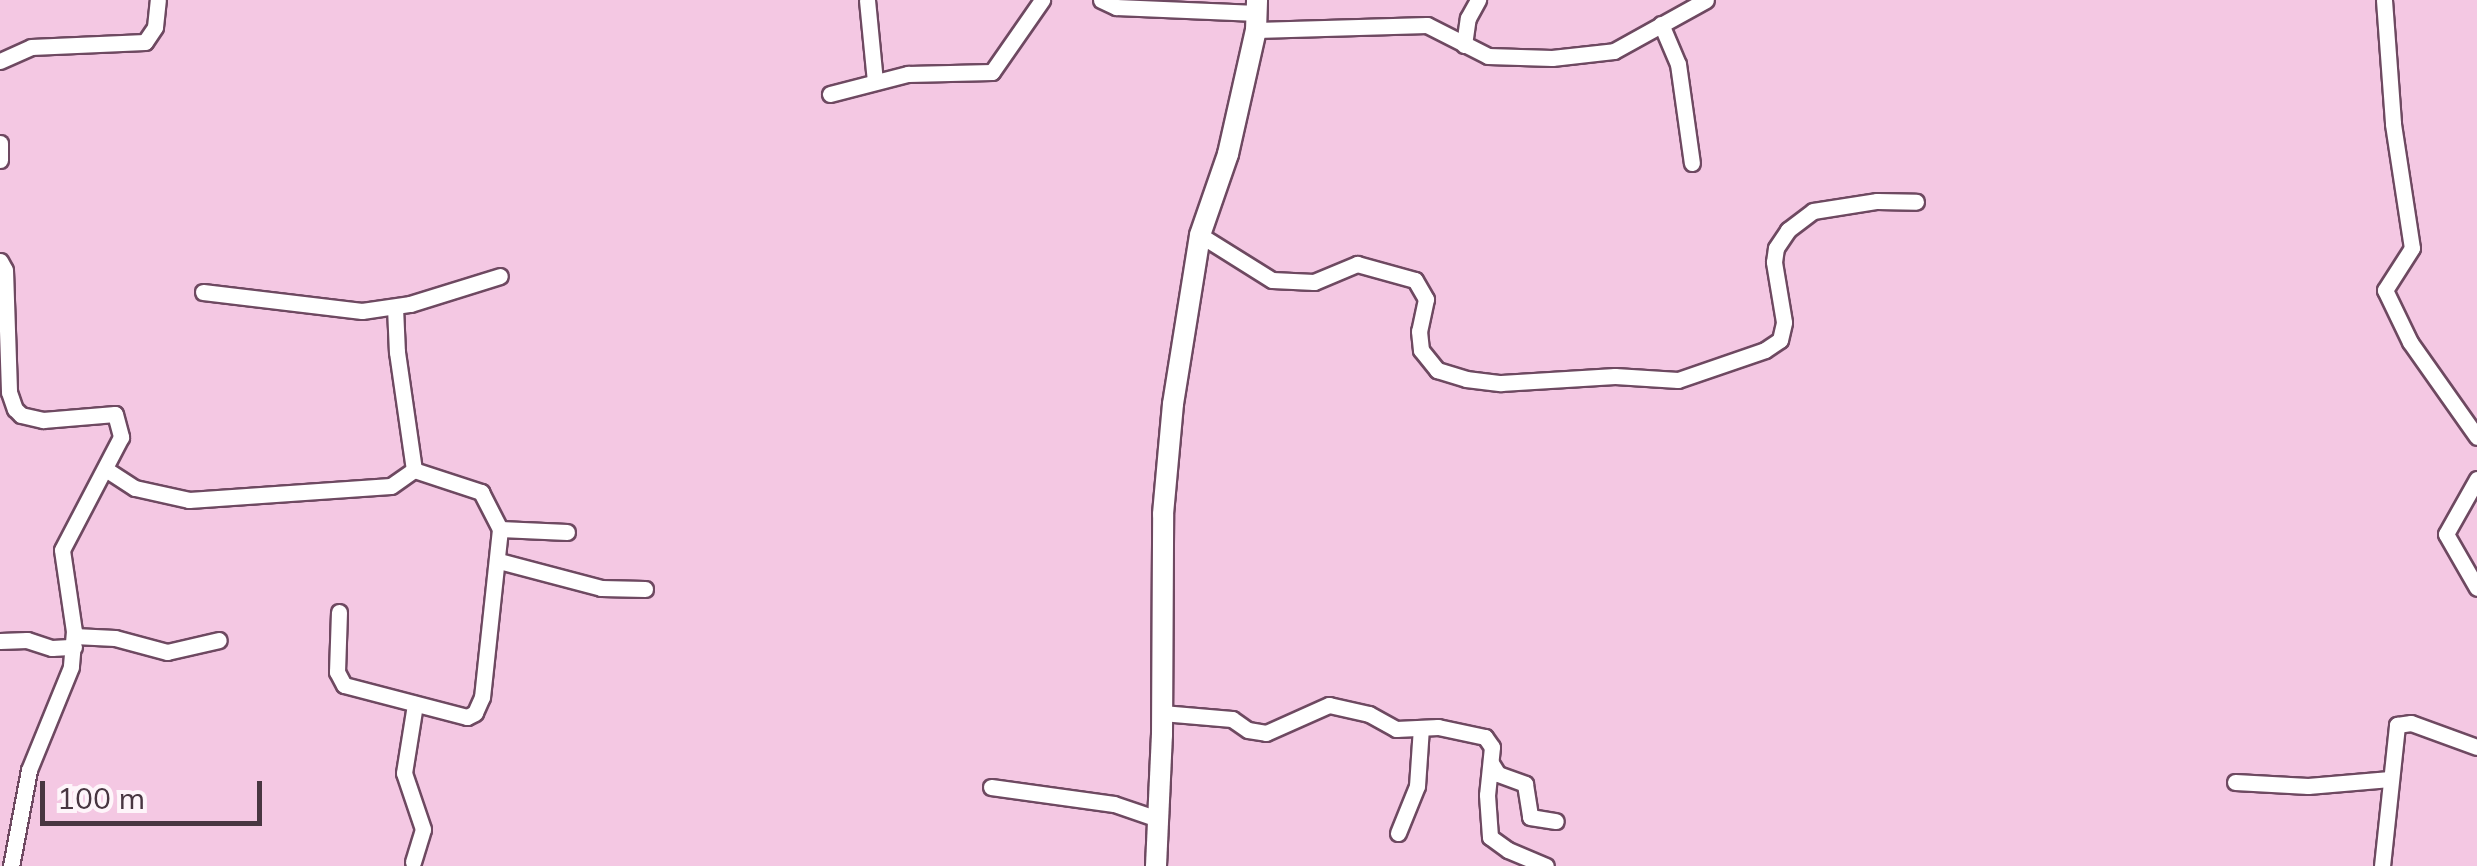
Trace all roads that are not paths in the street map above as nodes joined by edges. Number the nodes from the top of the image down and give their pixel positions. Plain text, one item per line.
1 (158, 0) edge
2 (867, 0) edge
3 (1042, 0) edge
4 (1101, 0) edge
5 (1478, 0) edge
6 (1706, 0) edge
7 (2384, 0) edge
8 (1256, 14) edge
9 (1662, 24) junction
10 (1464, 45) junction
11 (0, 60) edge
12 (874, 81) junction
13 (830, 94) dead end
14 (0, 143) edge
15 (0, 160) edge
16 (1692, 162) dead end
17 (1916, 202) dead end
18 (1200, 234) junction
19 (0, 260) edge
20 (500, 276) dead end
21 (203, 292) dead end
22 (396, 306) junction
23 (2477, 437) edge
24 (107, 470) junction
25 (414, 470) junction
26 (2477, 479) edge
27 (500, 529) junction
28 (567, 532) dead end
29 (499, 561) junction
30 (2477, 588) edge
31 (645, 589) dead end
32 (340, 612) dead end
33 (220, 640) dead end
34 (0, 641) edge
35 (74, 642) junction
36 (415, 704) junction
37 (1162, 713) junction
38 (1421, 728) junction
39 (2477, 747) edge
40 (1491, 762) junction
41 (2390, 779) junction
42 (2235, 782) dead end
43 (991, 787) dead end
44 (1158, 818) junction
45 (1556, 821) dead end
46 (1398, 833) dead end
47 (1507, 858) edge
48 (413, 862) dead end
49 (11, 866) edge
50 (1156, 866) edge
51 (1546, 866) edge
52 (2382, 866) edge

1 - 11 street
2 - 12 street
3 - 12 street
4 - 8 street
5 - 10 street
6 - 9 street
7 - 23 street
8 - 10 street
8 - 18 street
9 - 10 street
9 - 16 street
12 - 13 street
14 - 15 street
17 - 18 street
18 - 37 street
19 - 24 street
20 - 22 street
21 - 22 street
22 - 25 street
24 - 25 street
24 - 35 street
25 - 27 street
26 - 30 street
27 - 28 street
27 - 29 street
29 - 31 street
29 - 36 street
32 - 36 street
33 - 35 street
34 - 35 street
35 - 49 street
36 - 48 street
37 - 38 street
37 - 44 street
38 - 40 street
38 - 46 street
39 - 41 street
40 - 45 street
40 - 47 street
41 - 42 street
41 - 52 street
43 - 44 street
44 - 50 street
47 - 51 street

